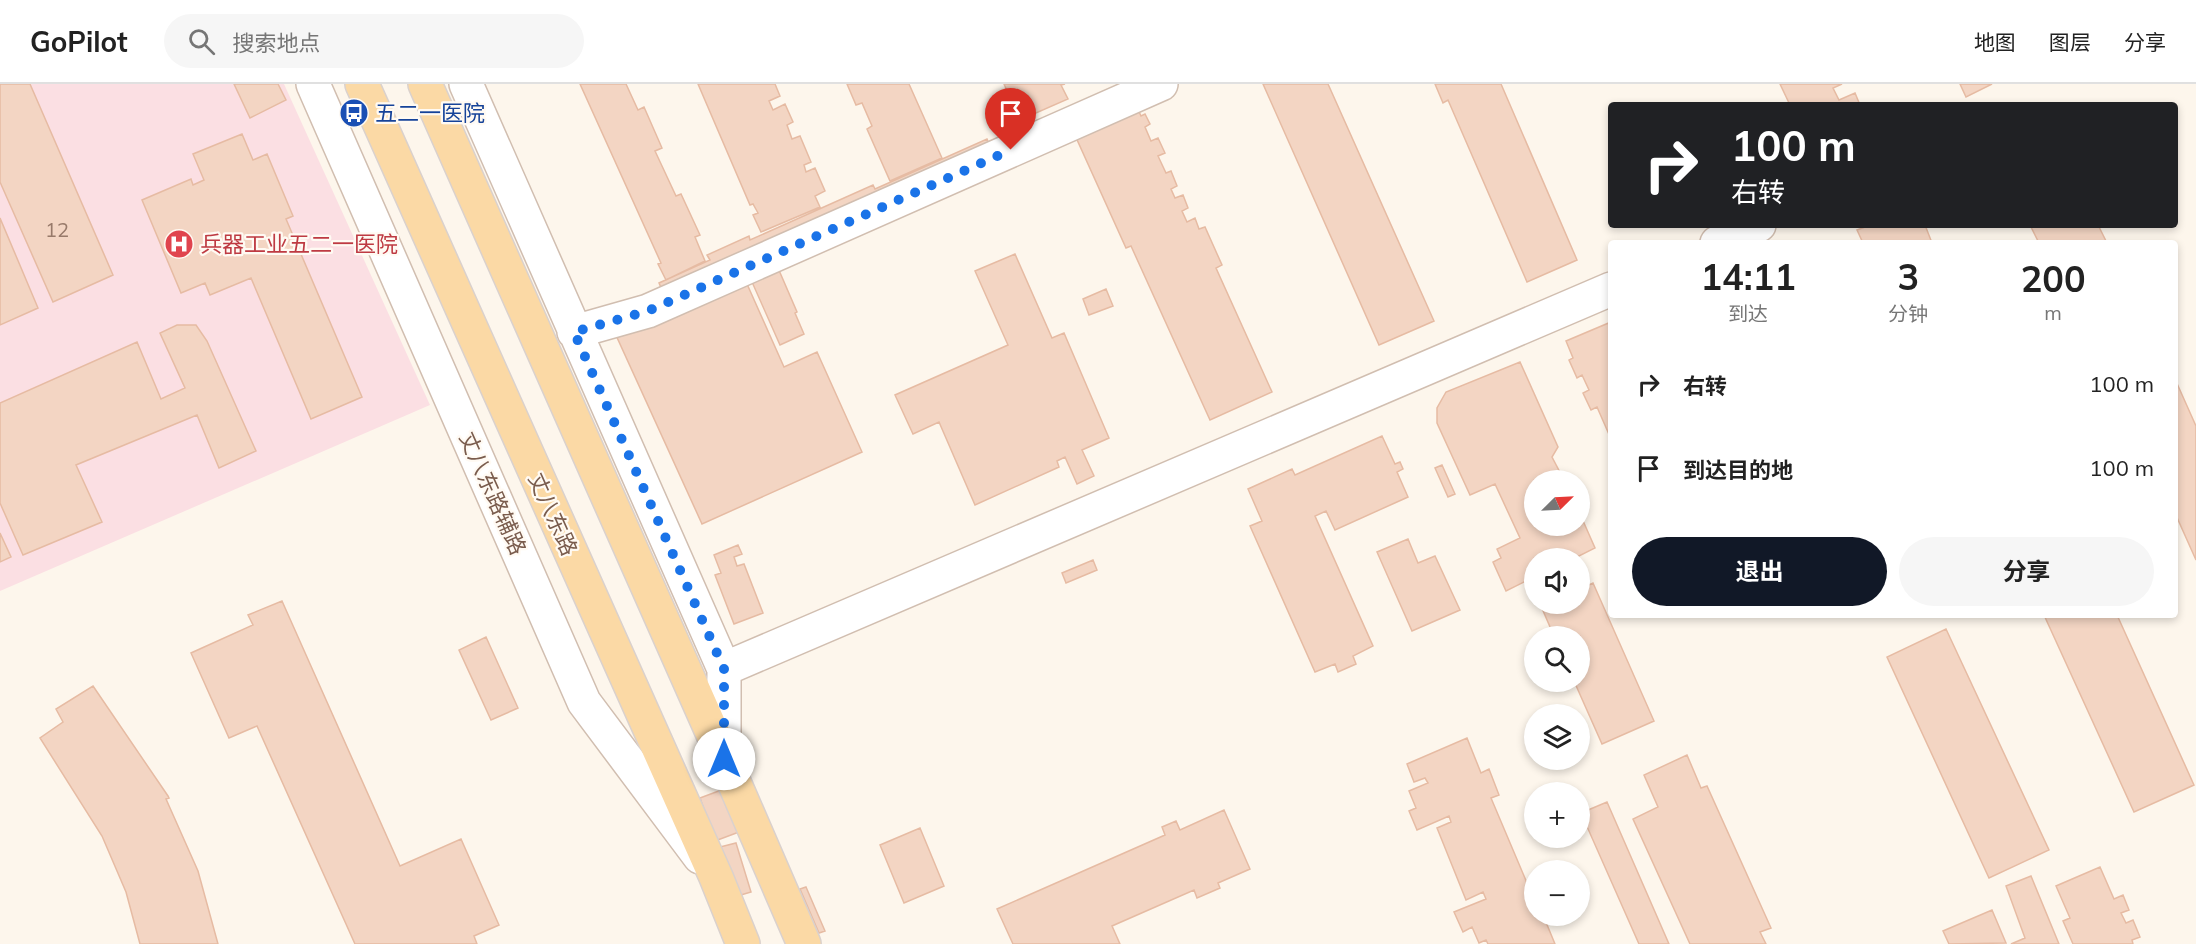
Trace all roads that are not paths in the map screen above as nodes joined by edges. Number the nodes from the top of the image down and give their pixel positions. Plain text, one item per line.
1 (313, 84) edge
2 (362, 84) edge
3 (424, 84) edge
4 (466, 84) edge
5 (1161, 84) edge
6 (1753, 228) edge
7 (1725, 240) edge
8 (1608, 290) edge
9 (574, 332) junction
10 (724, 669) junction
11 (724, 759) junction
12 (716, 878) junction
13 (743, 944) edge
14 (804, 944) edge

1 - 12 street, 丈八东路辅路
2 - 12 main road, 丈八东路
3 - 11 main road
4 - 9 street
5 - 9 street
6 - 7 street
8 - 10 street
9 - 10 street
10 - 11 street
11 - 14 main road
12 - 13 main road, 丈八东路

